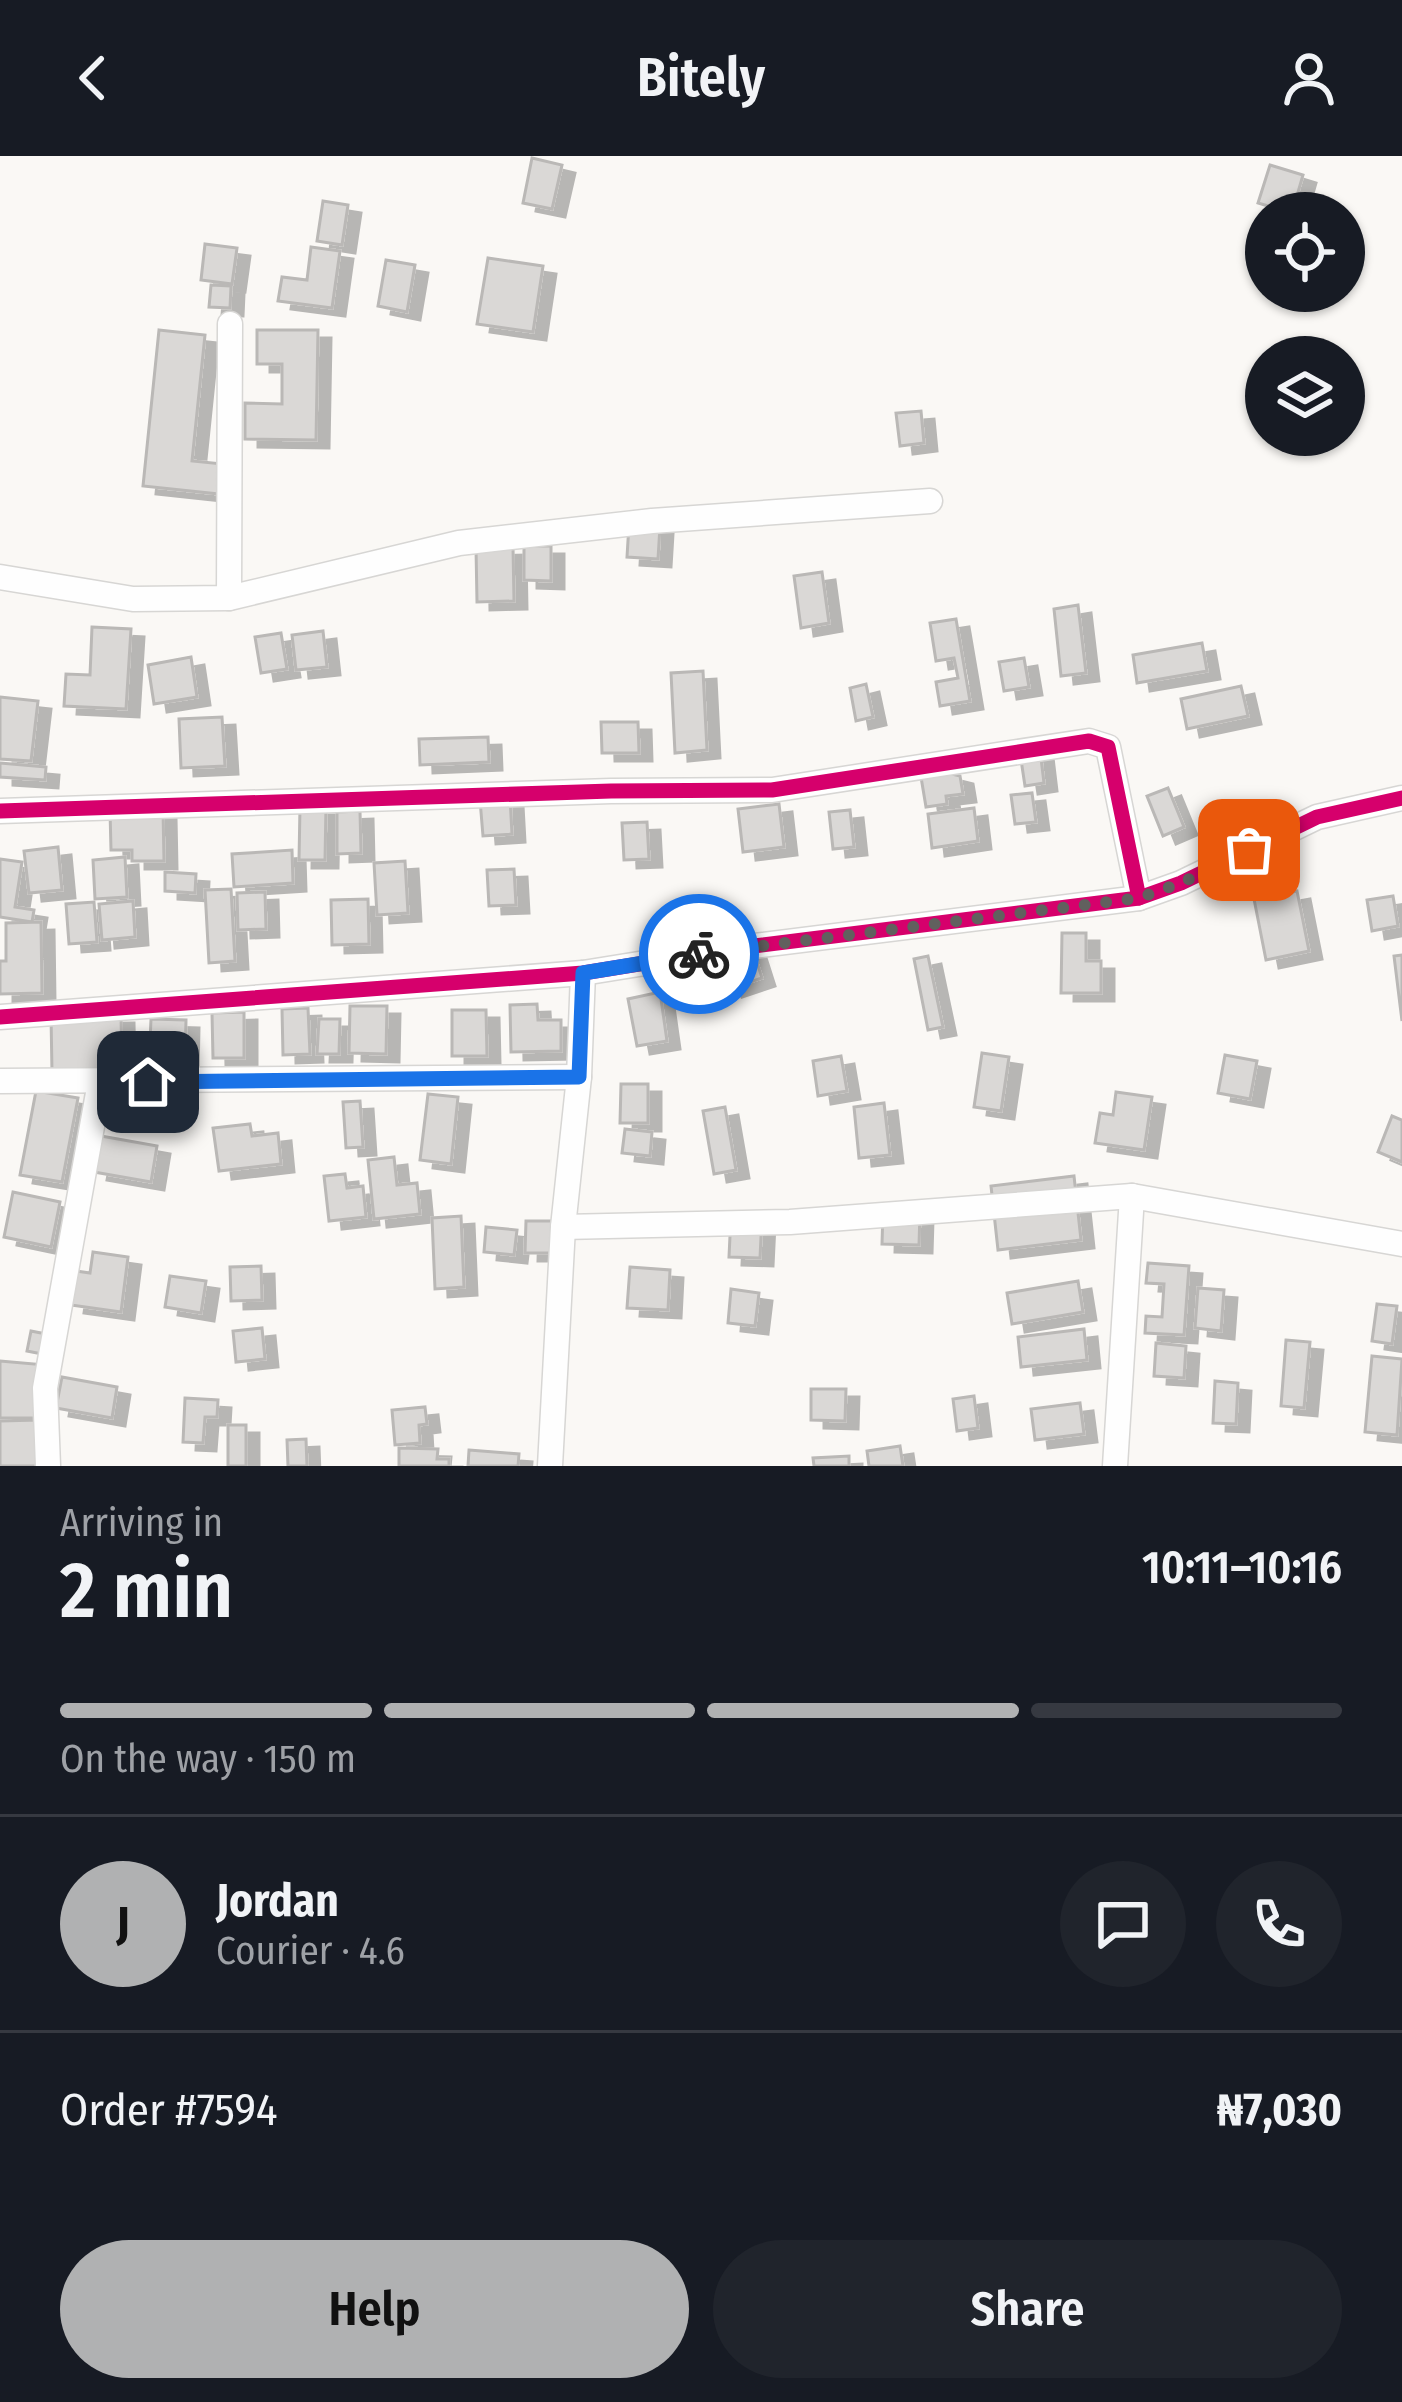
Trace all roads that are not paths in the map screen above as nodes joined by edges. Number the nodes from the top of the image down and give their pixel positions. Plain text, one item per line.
1 (230, 324) dead end
2 (930, 501) dead end
3 (0, 577) edge
4 (229, 598) junction
5 (1402, 798) edge
6 (0, 811) edge
7 (1139, 898) junction
8 (583, 973) junction
9 (0, 1017) edge
10 (579, 1077) junction
11 (0, 1081) edge
12 (100, 1082) junction
13 (1132, 1196) junction
14 (563, 1227) junction
15 (1402, 1244) edge
16 (48, 1466) edge
17 (550, 1466) edge
18 (1115, 1466) edge

1 - 4 street
2 - 4 street
3 - 4 street
5 - 7 street
6 - 7 street
7 - 8 street
8 - 9 street
8 - 10 street
10 - 12 street
10 - 14 street
11 - 12 street
12 - 16 street
13 - 14 street
13 - 15 street
13 - 18 street
14 - 17 street

